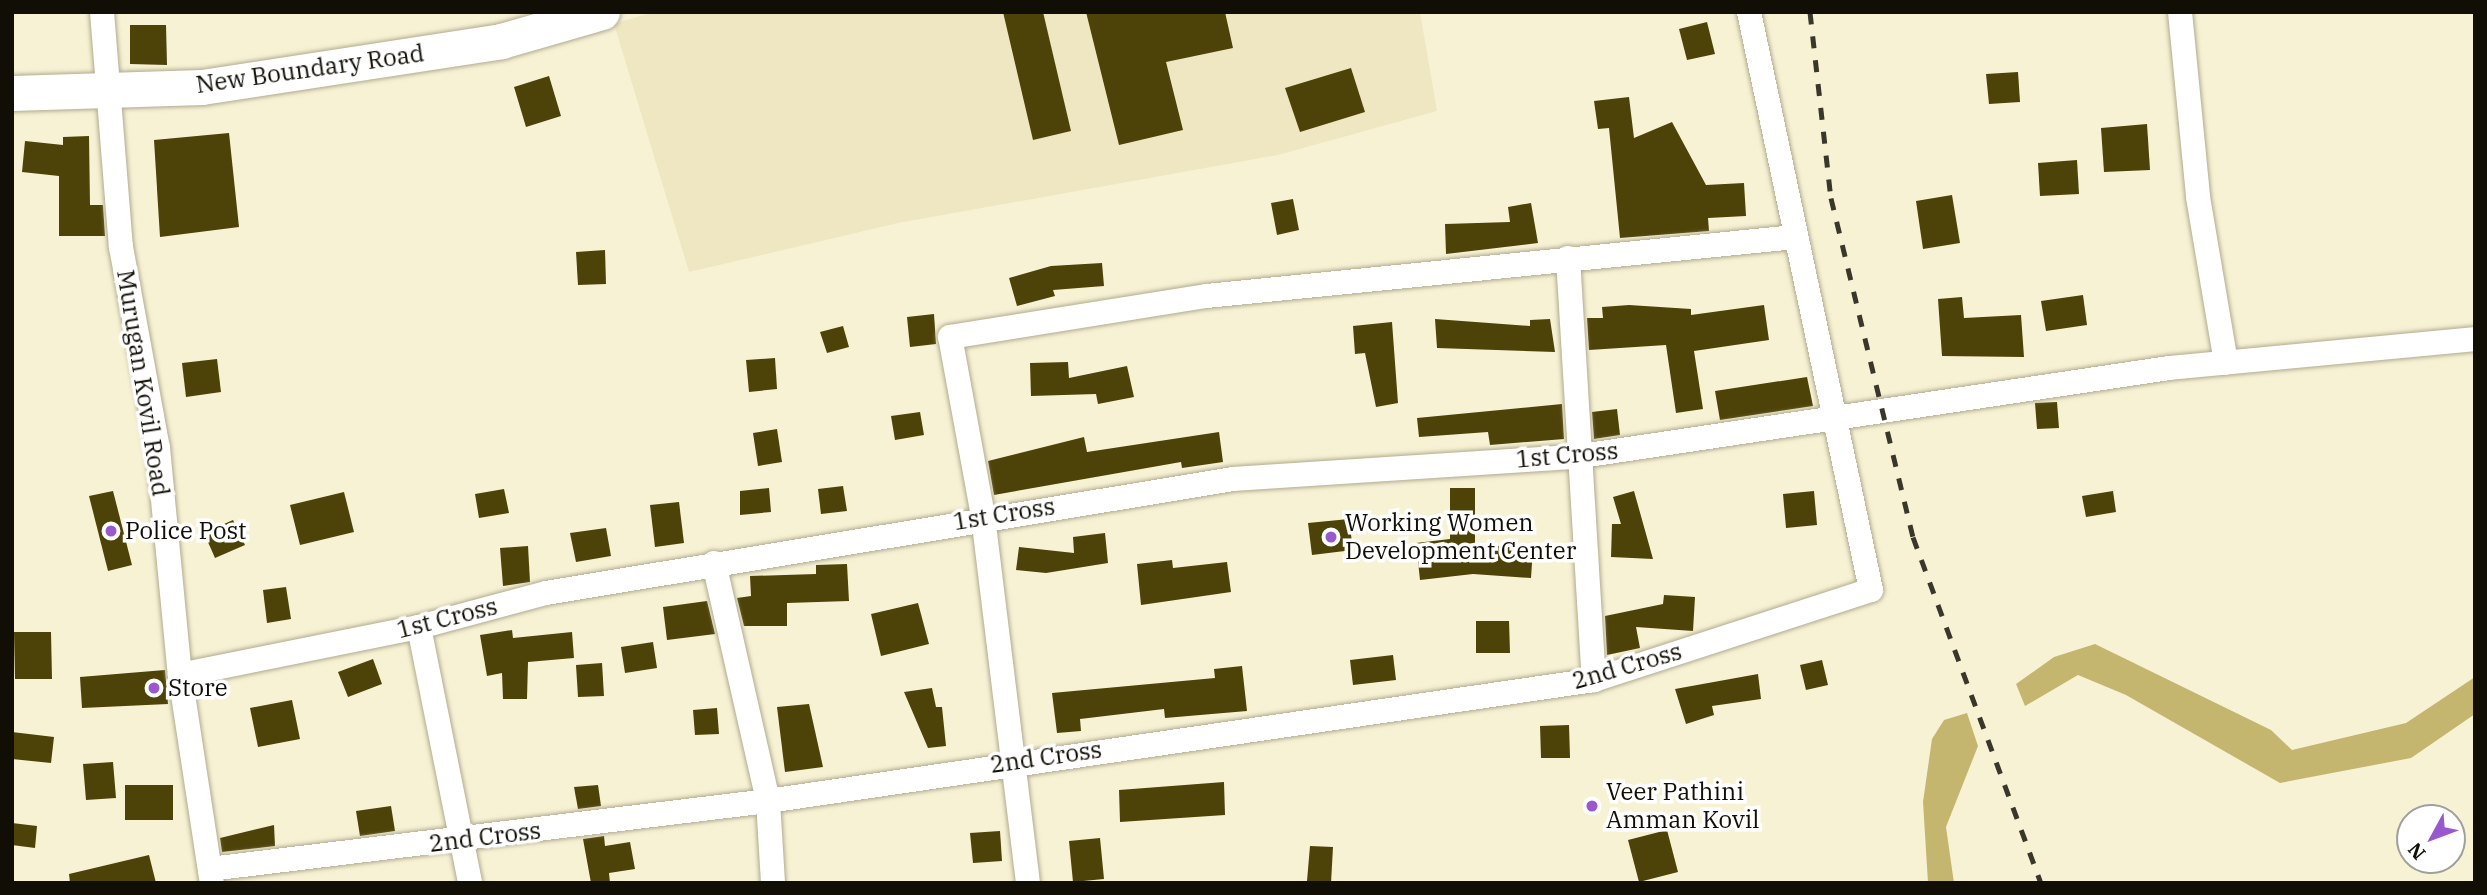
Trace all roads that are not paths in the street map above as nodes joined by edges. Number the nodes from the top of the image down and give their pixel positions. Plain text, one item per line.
1 (102, 12) edge
2 (602, 12) edge
3 (1749, 12) edge
4 (2180, 12) edge
5 (111, 90) junction
6 (12, 93) edge
7 (1795, 237) junction
8 (1568, 258) junction
9 (2475, 339) edge
10 (2227, 363) junction
11 (1837, 414) junction
12 (1575, 457) junction
13 (983, 516) junction
14 (714, 563) junction
15 (419, 626) junction
16 (180, 674) junction
17 (1594, 680) junction
18 (1013, 761) junction
19 (768, 801) junction
20 (463, 839) junction
21 (211, 876) edge
22 (470, 883) edge
23 (773, 883) edge
24 (1028, 883) edge

1 - 5 street, Murugan Kovil Road
2 - 5 street, New Boundary Road
3 - 7 street
4 - 10 street
5 - 6 street, New Boundary Road
5 - 16 street, Murugan Kovil Road
7 - 8 street
7 - 11 street
8 - 12 street
8 - 13 street
9 - 10 street, 1st Cross
10 - 11 street, 1st Cross
11 - 12 street, 1st Cross
11 - 17 street, 2nd Cross
12 - 13 street, 1st Cross
12 - 17 street
13 - 14 street, 1st Cross
13 - 18 street
14 - 15 street, 1st Cross
14 - 19 street
15 - 16 street, 1st Cross
15 - 20 street
16 - 21 street, Murugan Kovil Road
17 - 18 street, 2nd Cross
18 - 19 street, 2nd Cross
18 - 24 street
19 - 20 street, 2nd Cross
19 - 23 street
20 - 21 street, 2nd Cross
20 - 22 street

